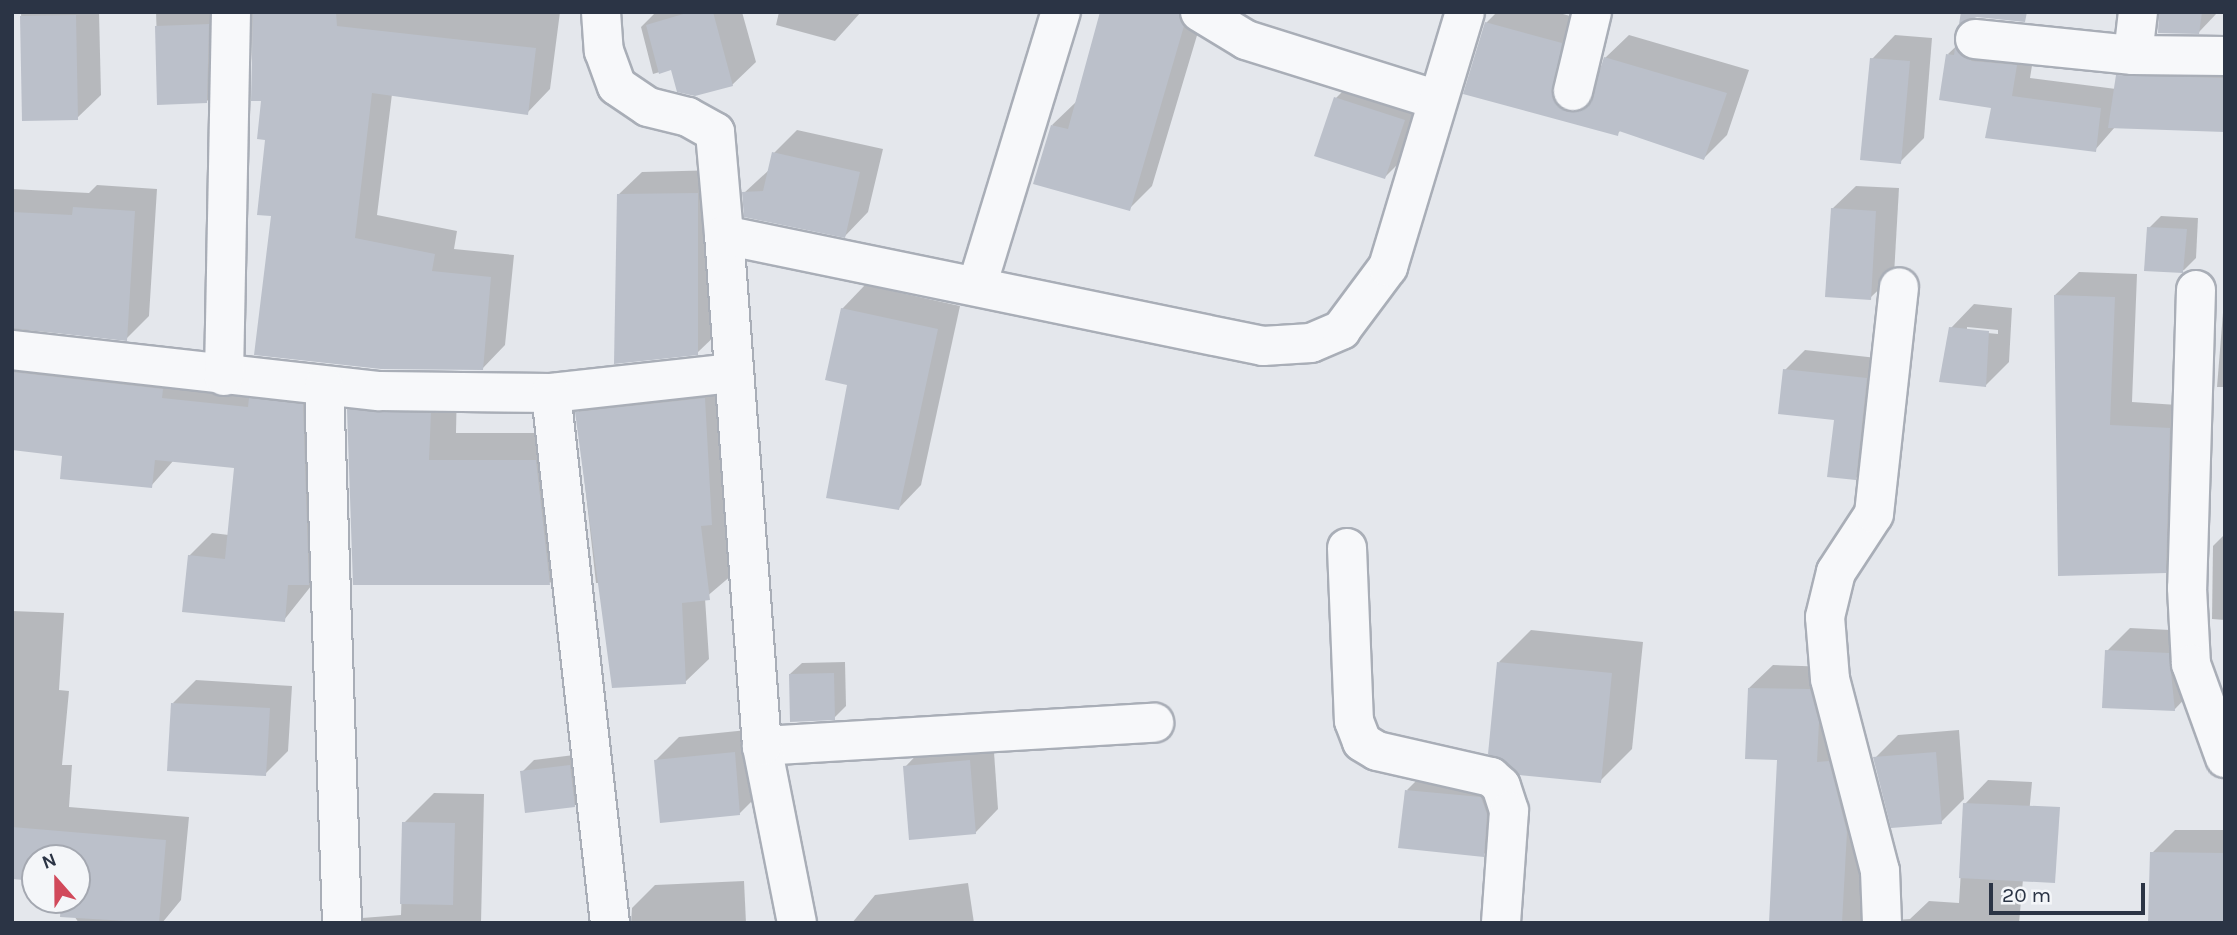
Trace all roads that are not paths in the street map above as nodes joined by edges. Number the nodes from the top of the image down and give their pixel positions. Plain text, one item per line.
1 (231, 12) edge
2 (601, 12) edge
3 (1061, 12) edge
4 (1200, 12) edge
5 (1465, 12) edge
6 (1592, 12) edge
7 (2138, 12) edge
8 (1975, 39) dead end
9 (2133, 55) junction
10 (2225, 56) edge
11 (1573, 91) dead end
12 (1438, 100) junction
13 (724, 235) junction
14 (977, 286) junction
15 (1899, 287) dead end
16 (2196, 290) dead end
17 (12, 350) edge
18 (731, 373) junction
19 (224, 376) junction
20 (324, 386) junction
21 (551, 393) junction
22 (1347, 548) dead end
23 (1154, 723) dead end
24 (762, 746) junction
25 (2225, 758) edge
26 (342, 923) edge
27 (610, 923) edge
28 (797, 923) edge
29 (1501, 923) edge
30 (1882, 923) edge

1 - 19 street
2 - 13 street
3 - 14 street
4 - 12 street
5 - 12 street
6 - 11 street
7 - 9 street
8 - 9 street
9 - 10 street
12 - 14 street
13 - 14 street
13 - 18 street
15 - 30 street
16 - 25 street
17 - 19 street
18 - 21 street
18 - 24 street
19 - 20 street
20 - 21 street
20 - 26 street
21 - 27 street
22 - 29 street
23 - 24 street
24 - 28 street

